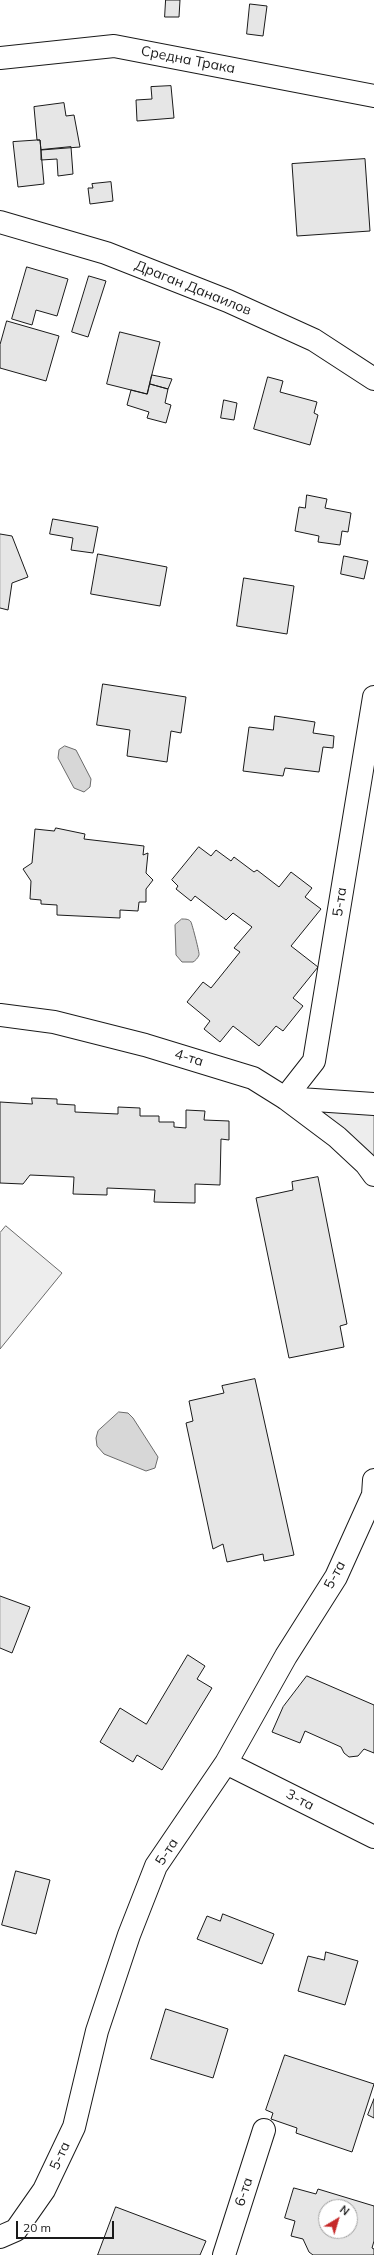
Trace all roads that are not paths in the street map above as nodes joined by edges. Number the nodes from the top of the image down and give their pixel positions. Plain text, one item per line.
1 (0, 58) edge
2 (374, 96) edge
3 (0, 222) edge
4 (374, 379) edge
5 (374, 697) edge
6 (0, 1015) edge
7 (285, 1098) junction
8 (374, 1104) edge
9 (374, 1175) edge
10 (374, 1490) edge
11 (226, 1763) junction
12 (374, 1837) edge
13 (264, 2130) dead end
14 (0, 2237) edge
15 (224, 2255) edge

1 - 2 street, Средна Трака
3 - 4 street, Драган Данаилов
5 - 7 street, 5-та
6 - 7 street, 4-та
7 - 8 street, 4-та
7 - 9 street
10 - 11 street, 5-та
11 - 12 street, 3-та
11 - 14 street, 5-та
13 - 15 street, 6-та

